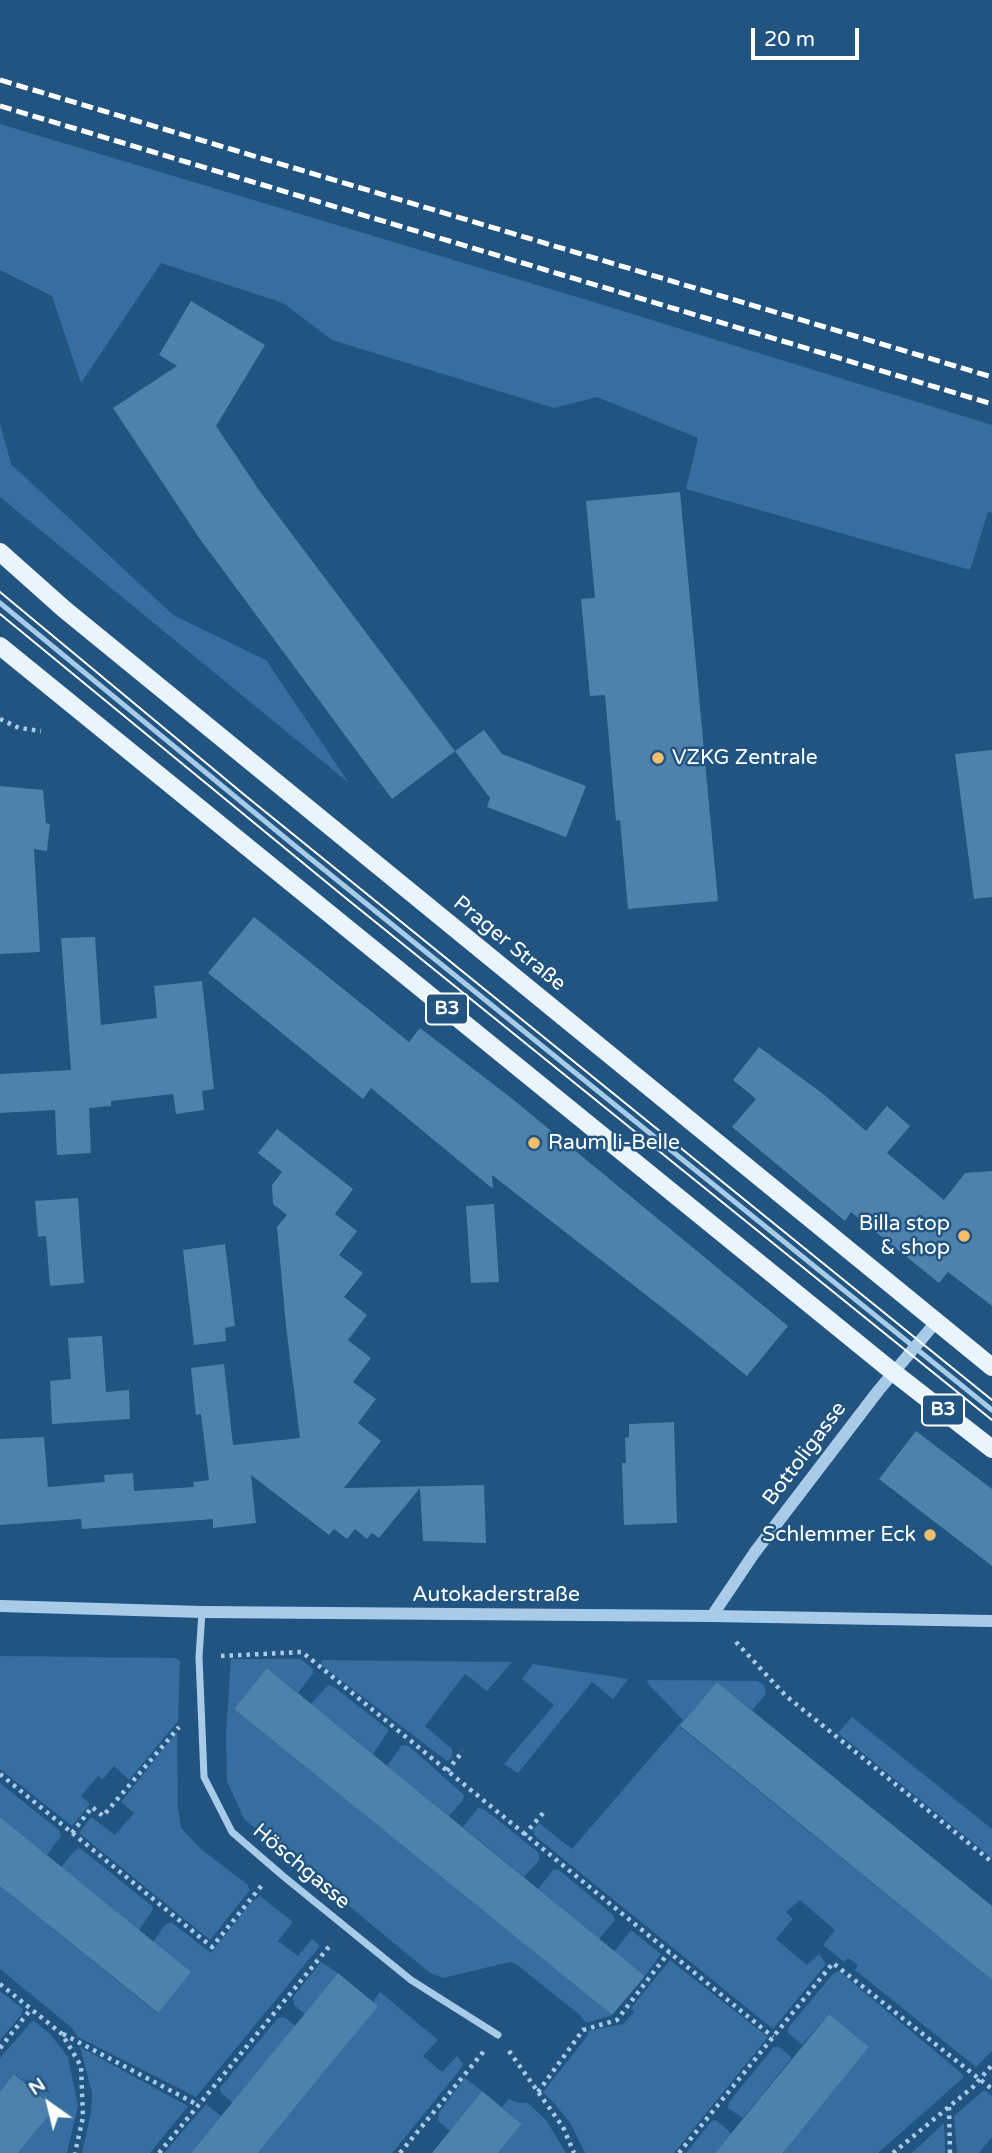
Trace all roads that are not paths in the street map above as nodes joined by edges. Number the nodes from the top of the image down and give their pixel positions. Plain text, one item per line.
1 (0, 551) edge
2 (0, 603) edge
3 (0, 646) edge
4 (936, 1322) junction
5 (914, 1347) junction
6 (992, 1367) edge
7 (893, 1372) junction
8 (992, 1410) edge
9 (992, 1449) edge
10 (0, 1606) edge
11 (202, 1612) junction
12 (712, 1616) junction
13 (992, 1621) edge
14 (498, 2035) road end

1 - 4 main road, Prager Straße
2 - 5 lane
3 - 7 main road, B3
4 - 5 street, Bottoligasse
4 - 6 main road, Prager Straße
5 - 7 street, Bottoligasse
5 - 8 lane
7 - 9 main road, B3
7 - 12 street, Bottoligasse
10 - 11 street, Autokaderstraße
11 - 12 street, Autokaderstraße
11 - 14 street, Höschgasse
12 - 13 street, Autokaderstraße

